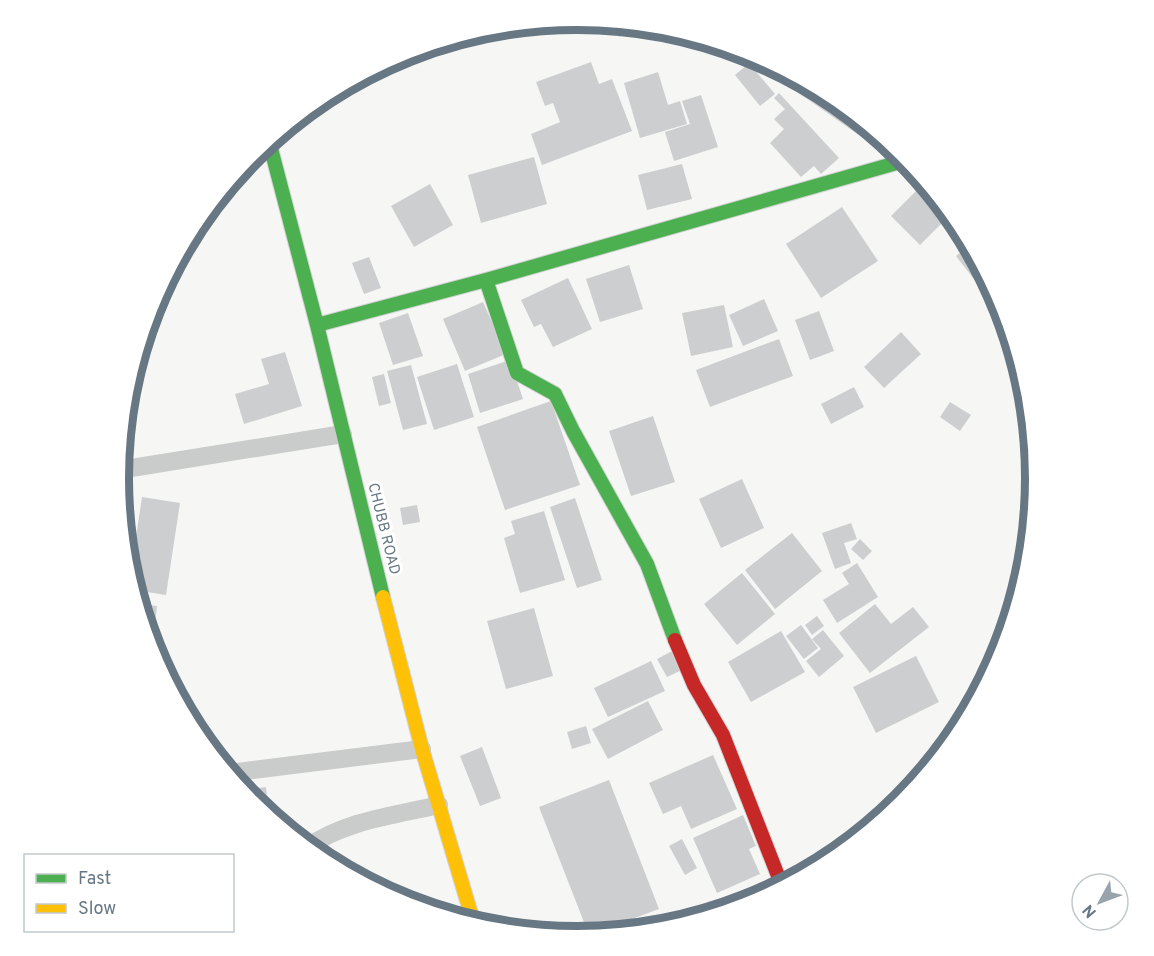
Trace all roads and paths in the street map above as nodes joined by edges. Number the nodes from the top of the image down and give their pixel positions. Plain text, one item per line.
1 (271, 151) edge
2 (896, 163) edge
3 (486, 280) junction
4 (317, 325) junction
5 (343, 434) junction
6 (129, 468) edge
7 (422, 749) junction
8 (239, 772) edge
9 (439, 805) junction
10 (316, 841) edge
11 (779, 878) edge
12 (471, 913) edge

1 - 4 street, CHUBB ROAD
2 - 3 street
3 - 4 street
3 - 11 street
4 - 5 street, CHUBB ROAD
5 - 6 street
5 - 7 street, CHUBB ROAD
7 - 8 street
7 - 9 street, CHUBB ROAD
9 - 10 street
9 - 12 street, CHUBB ROAD

